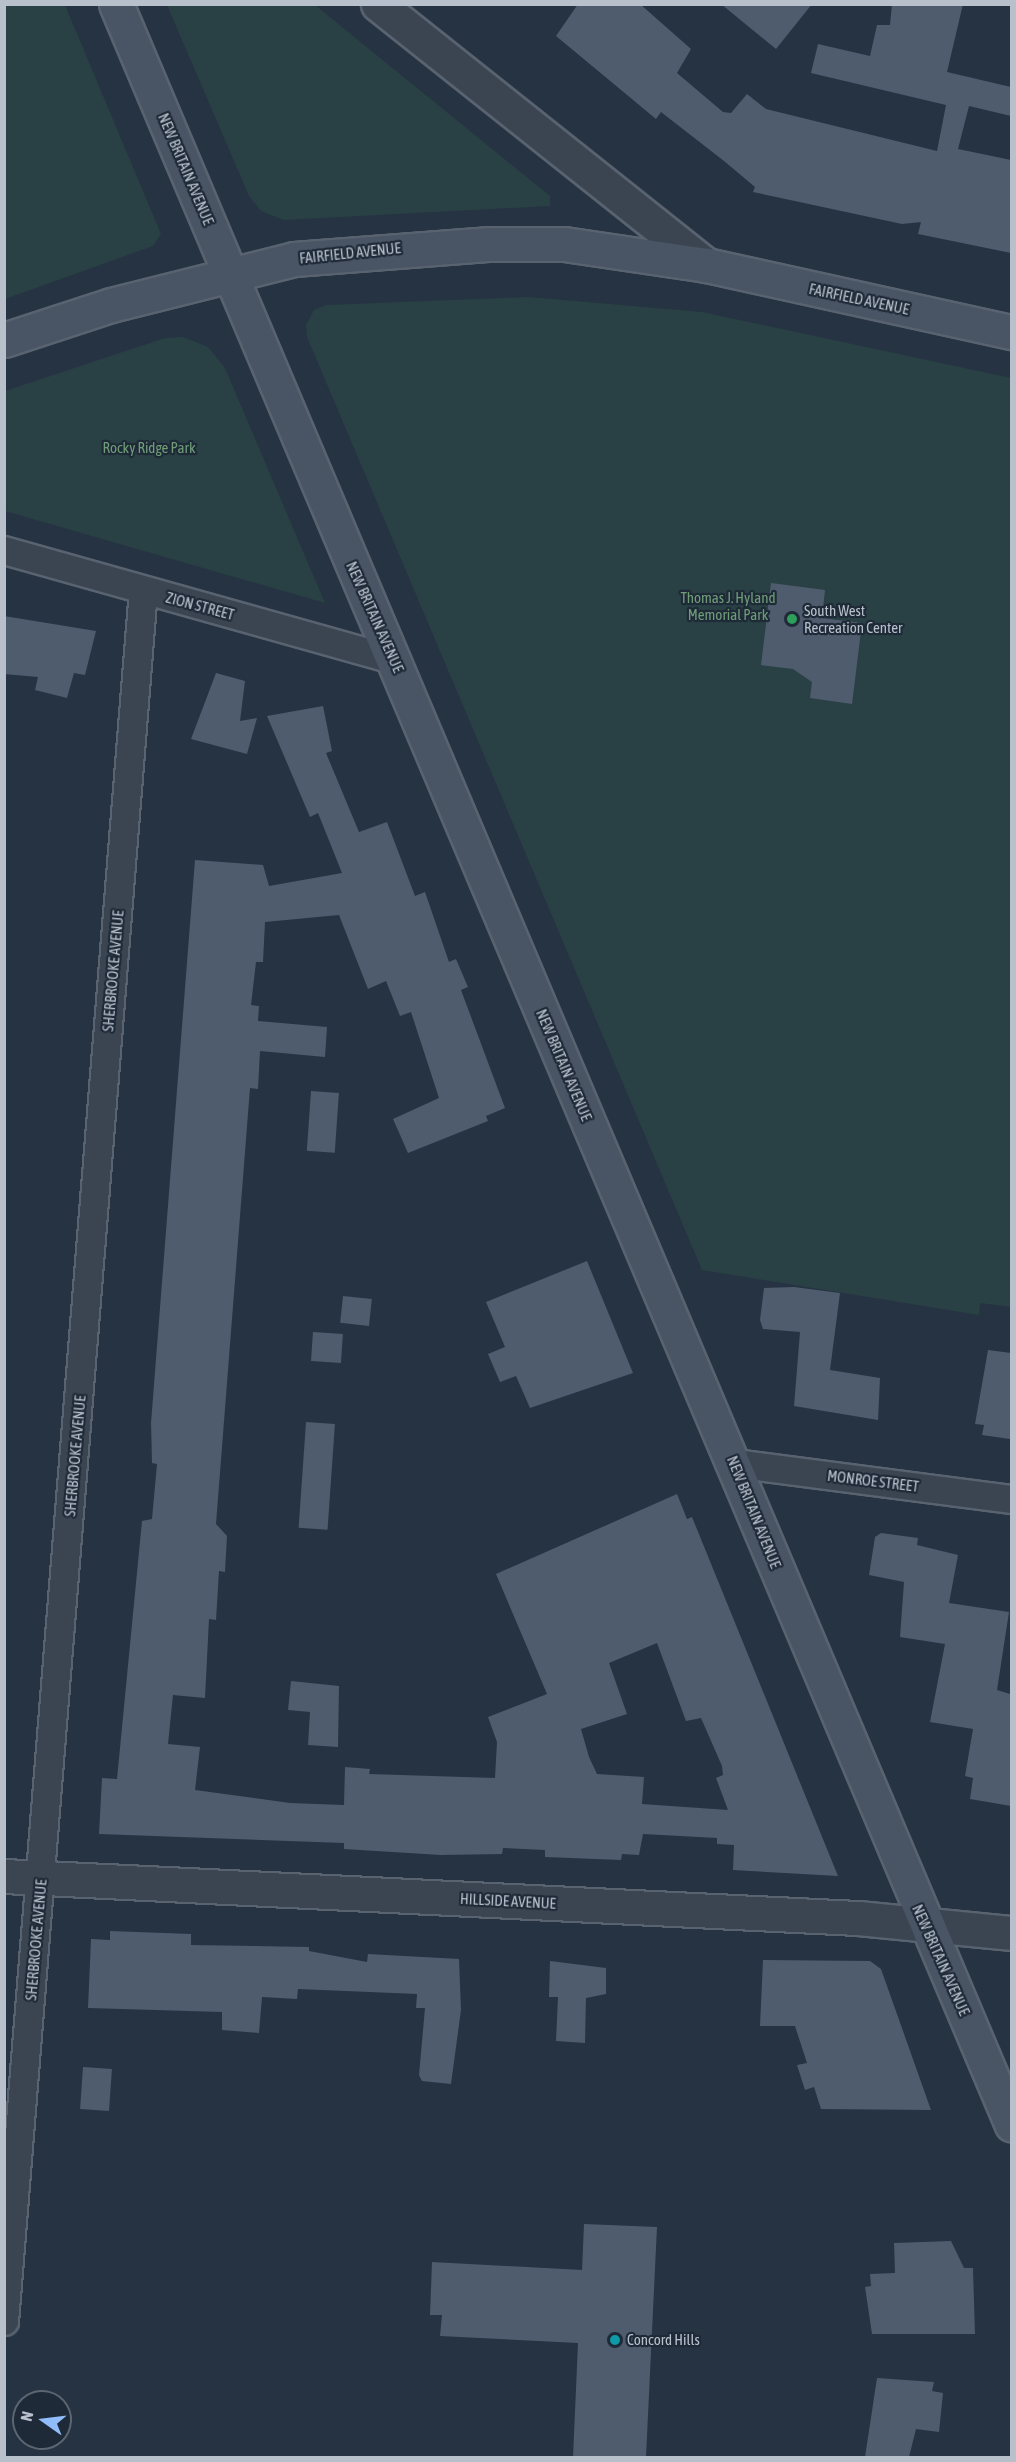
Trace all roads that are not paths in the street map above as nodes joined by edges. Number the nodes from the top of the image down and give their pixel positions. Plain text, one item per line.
1 (116, 4) edge
2 (378, 4) edge
3 (706, 265) junction
4 (230, 275) junction
5 (1011, 332) edge
6 (4, 340) edge
7 (4, 550) edge
8 (143, 590) junction
9 (396, 660) junction
10 (734, 1463) junction
11 (1011, 1499) edge
12 (4, 1876) edge
13 (41, 1878) junction
14 (924, 1923) junction
15 (1011, 1933) edge
16 (1011, 2125) edge
17 (4, 2321) edge

1 - 4 main road, NEW BRITAIN AVENUE
2 - 3 street, FAIRFIELD AVENUE
3 - 4 main road, FAIRFIELD AVENUE
3 - 5 main road, FAIRFIELD AVENUE
4 - 6 main road, FAIRFIELD AVENUE
4 - 9 main road, NEW BRITAIN AVENUE
7 - 8 street, ZION STREET
8 - 9 street, ZION STREET
8 - 13 street, SHERBROOKE AVENUE
9 - 10 main road, NEW BRITAIN AVENUE
10 - 11 street, MONROE STREET
10 - 14 main road, NEW BRITAIN AVENUE
12 - 13 street, HILLSIDE AVENUE
13 - 14 street, HILLSIDE AVENUE
13 - 17 street, SHERBROOKE AVENUE
14 - 15 street, HILLSIDE AVENUE
14 - 16 main road, NEW BRITAIN AVENUE

